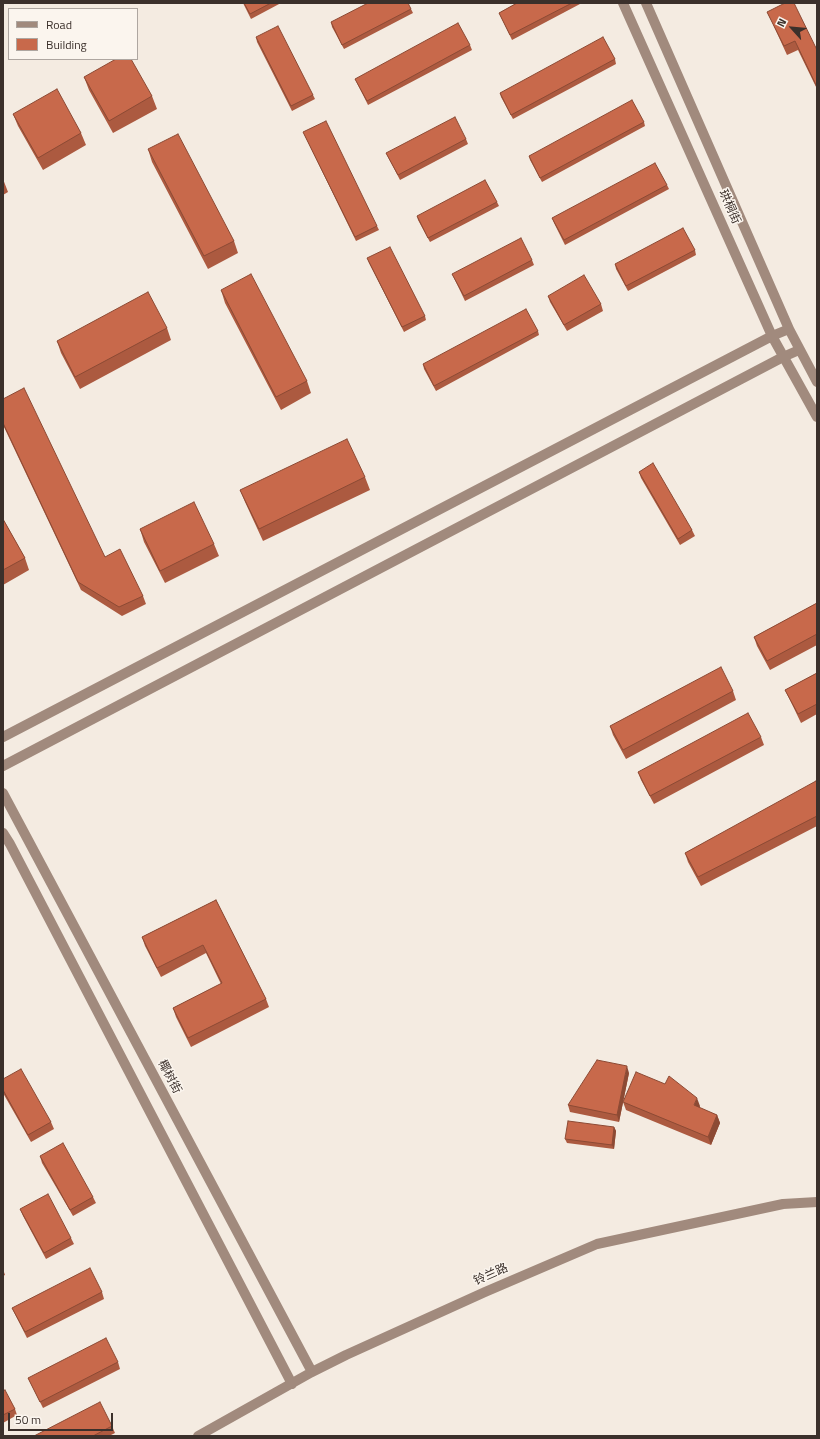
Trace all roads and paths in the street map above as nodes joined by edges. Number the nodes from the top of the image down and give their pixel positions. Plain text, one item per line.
1 (623, 3) edge
2 (646, 3) edge
3 (789, 329) junction
4 (772, 336) junction
5 (799, 350) junction
6 (783, 357) junction
7 (817, 382) edge
8 (817, 418) edge
9 (3, 737) edge
10 (3, 766) edge
11 (3, 793) edge
12 (3, 833) edge
13 (817, 1202) edge
14 (312, 1372) junction
15 (292, 1384) junction
16 (198, 1436) edge

1 - 4 street, 珙桐街
2 - 3 street, 珙桐街
3 - 4 street
3 - 5 street, 珙桐街
4 - 6 street, 珙桐街
4 - 9 street
5 - 6 street
5 - 7 street, 珙桐街
6 - 8 street, 珙桐街
6 - 10 street
11 - 14 street, 椰树街
12 - 15 street
13 - 14 street, 铃兰路
14 - 15 street, 铃兰路
15 - 16 street, 铃兰路

